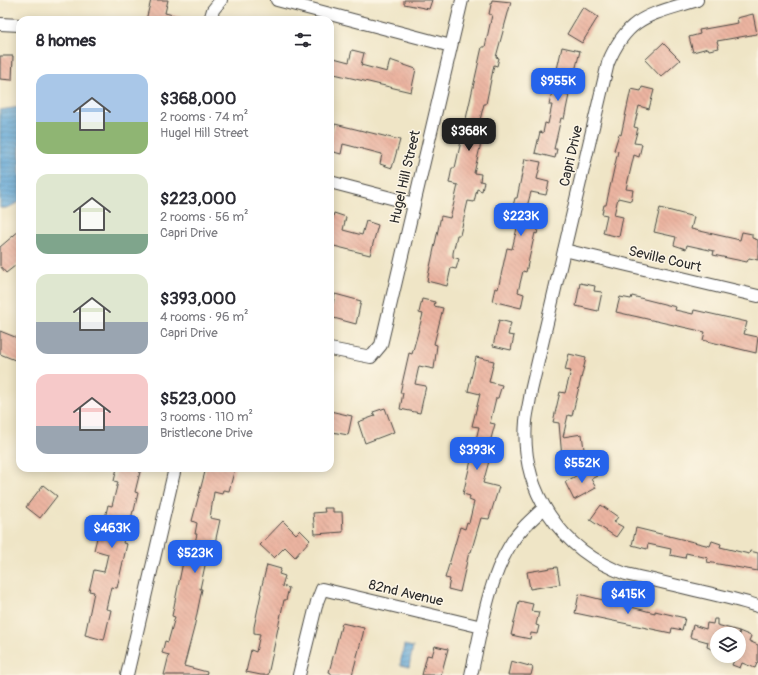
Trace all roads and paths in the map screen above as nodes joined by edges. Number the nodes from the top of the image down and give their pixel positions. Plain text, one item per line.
1 (222, 0) edge
2 (277, 0) edge
3 (462, 0) edge
4 (697, 0) edge
5 (661, 6) edge
6 (211, 16) edge
7 (0, 24) edge
8 (16, 25) edge
9 (451, 46) junction
10 (334, 183) edge
11 (414, 204) junction
12 (564, 250) junction
13 (758, 296) edge
14 (334, 350) edge
15 (174, 472) edge
16 (544, 508) junction
17 (758, 606) edge
18 (482, 627) junction
19 (127, 675) edge
20 (299, 675) edge
21 (471, 675) edge

1 - 6 street
2 - 9 street
3 - 9 street, Hugel Hill Street
4 - 5 street, Capri Drive
5 - 12 street, Capri Drive
7 - 8 street
9 - 11 street, Hugel Hill Street
10 - 11 street
11 - 14 street, Hugel Hill Street
12 - 13 street, Seville Court
12 - 16 street, Capri Drive
15 - 19 street
16 - 17 street, Capri Drive
16 - 18 street
18 - 20 street, 82nd Avenue
18 - 21 street

